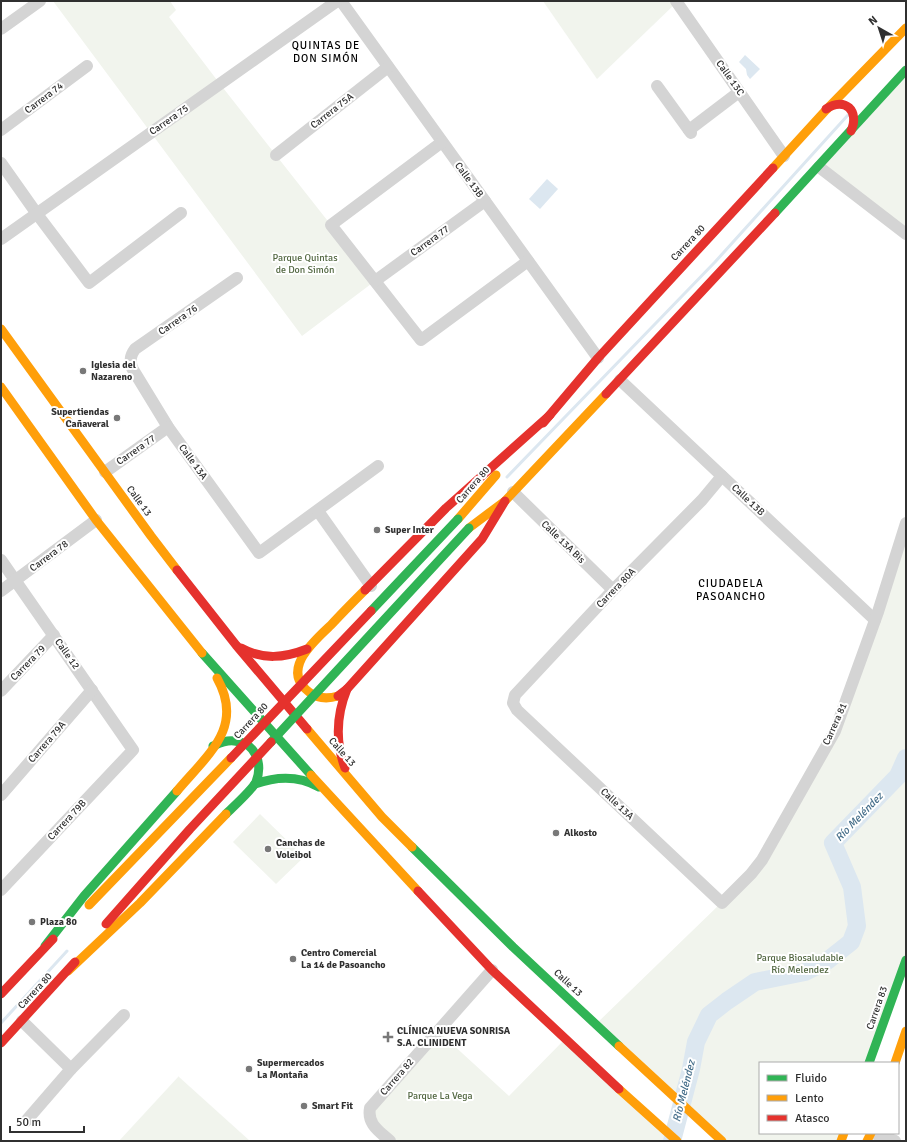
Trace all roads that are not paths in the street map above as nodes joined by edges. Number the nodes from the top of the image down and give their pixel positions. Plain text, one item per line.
1 (40, 1) edge
2 (337, 1) edge
3 (341, 1) edge
4 (676, 1) edge
5 (1, 29) edge
6 (904, 29) edge
7 (87, 66) dead end
8 (388, 67) junction
9 (906, 70) edge
10 (657, 86) dead end
11 (739, 92) junction
12 (826, 110) junction
13 (1, 130) edge
14 (851, 131) junction
15 (442, 142) junction
16 (276, 155) dead end
17 (784, 156) junction
18 (1, 163) edge
19 (819, 167) junction
20 (484, 201) junction
21 (181, 213) dead end
22 (37, 214) junction
23 (906, 234) edge
24 (1, 239) edge
25 (528, 261) junction
26 (237, 278) dead end
27 (375, 281) junction
28 (1, 329) edge
29 (598, 358) junction
30 (132, 368) joint
31 (620, 380) junction
32 (1, 387) edge
33 (550, 415) junction
34 (168, 427) junction
35 (378, 466) dead end
36 (105, 472) junction
37 (722, 476) junction
38 (513, 492) junction
39 (505, 501) junction
40 (318, 511) junction
41 (96, 520) junction
42 (906, 523) edge
43 (1, 560) edge
44 (16, 581) junction
45 (371, 586) junction
46 (613, 590) junction
47 (1, 591) edge
48 (1, 598) edge
49 (875, 620) junction
50 (54, 635) junction
51 (236, 645) junction
52 (307, 649) junction
53 (204, 657) junction
54 (347, 689) junction
55 (92, 690) junction
56 (1, 691) edge
57 (513, 703) joint
58 (213, 746) junction
59 (133, 750) joint
60 (351, 779) junction
61 (255, 784) junction
62 (326, 792) junction
63 (1, 795) edge
64 (1, 890) edge
65 (722, 903) joint
66 (44, 946) junction
67 (906, 960) edge
68 (492, 970) junction
69 (68, 971) junction
70 (906, 984) edge
71 (895, 988) junction
72 (1, 994) edge
73 (124, 1015) dead end
74 (22, 1021) junction
75 (906, 1031) edge
76 (1, 1043) edge
77 (900, 1057) edge
78 (869, 1062) edge
79 (71, 1069) junction
80 (26, 1121) dead end
81 (875, 1134) edge
82 (390, 1141) edge
83 (677, 1141) edge
84 (722, 1141) edge
85 (895, 1141) edge

1 - 5 street
2 - 22 street, Carrera 75
3 - 8 street, Calle 13B
4 - 11 street, Calle 13C
6 - 12 main road, Carrera 80
7 - 13 street, Carrera 74
8 - 15 street, Calle 13B
8 - 16 street, Carrera 75A
9 - 14 main road, Carrera 80
10 - 11 street
11 - 17 street, Calle 13C
12 - 14 main road
12 - 17 main road, Carrera 80
14 - 19 main road, Carrera 80
15 - 20 street, Calle 13B
15 - 27 street
17 - 29 main road, Carrera 80
18 - 22 street
19 - 23 street
19 - 31 main road, Carrera 80
20 - 25 street, Calle 13B
20 - 27 street, Carrera 77
21 - 22 street
22 - 24 street, Carrera 75
25 - 27 street
25 - 29 street, Calle 13B
26 - 30 street, Carrera 76
28 - 36 main road, Calle 13
29 - 33 main road, Carrera 80
30 - 34 street, Calle 13A
31 - 37 street, Calle 13B
31 - 38 main road, Carrera 80
32 - 41 main road
33 - 45 main road
33 - 66 main road, Carrera 80, bridge
34 - 36 street, Carrera 77
34 - 40 street, Calle 13A
35 - 40 street
36 - 51 main road, Calle 13
37 - 46 street, Carrera 80A
37 - 49 street, Calle 13B
38 - 39 main road, Carrera 80
38 - 46 street, Calle 13A Bis
39 - 54 main road
39 - 69 main road, Carrera 80, bridge
40 - 45 street
41 - 44 street, Carrera 78
41 - 53 main road
42 - 49 street, Carrera 81
43 - 44 street, Calle 12
44 - 47 street, Carrera 78
44 - 48 street
44 - 50 street, Calle 12
45 - 52 main road
46 - 57 street, Carrera 80A
49 - 65 street, Carrera 81
50 - 55 street, Calle 12
50 - 56 street, Carrera 79
51 - 52 main road
51 - 60 main road, Calle 13
52 - 54 main road
53 - 58 main road, Carrera 80
53 - 62 main road
54 - 60 main road
55 - 59 street, Calle 12
55 - 63 street, Carrera 79A
57 - 65 street, Calle 13A
58 - 61 main road
58 - 66 main road, Carrera 80
59 - 64 street, Carrera 79B
60 - 84 main road, Calle 13
61 - 62 main road
61 - 69 main road, Carrera 80
62 - 68 main road
66 - 72 main road, Carrera 80
67 - 71 main road, Carrera 83
68 - 82 street, Carrera 82
68 - 83 main road
69 - 74 main road, Carrera 80
70 - 71 main road
71 - 78 main road, Carrera 83
73 - 79 street
74 - 76 main road, Carrera 80
74 - 79 street
75 - 77 main road
79 - 80 street
81 - 85 street

